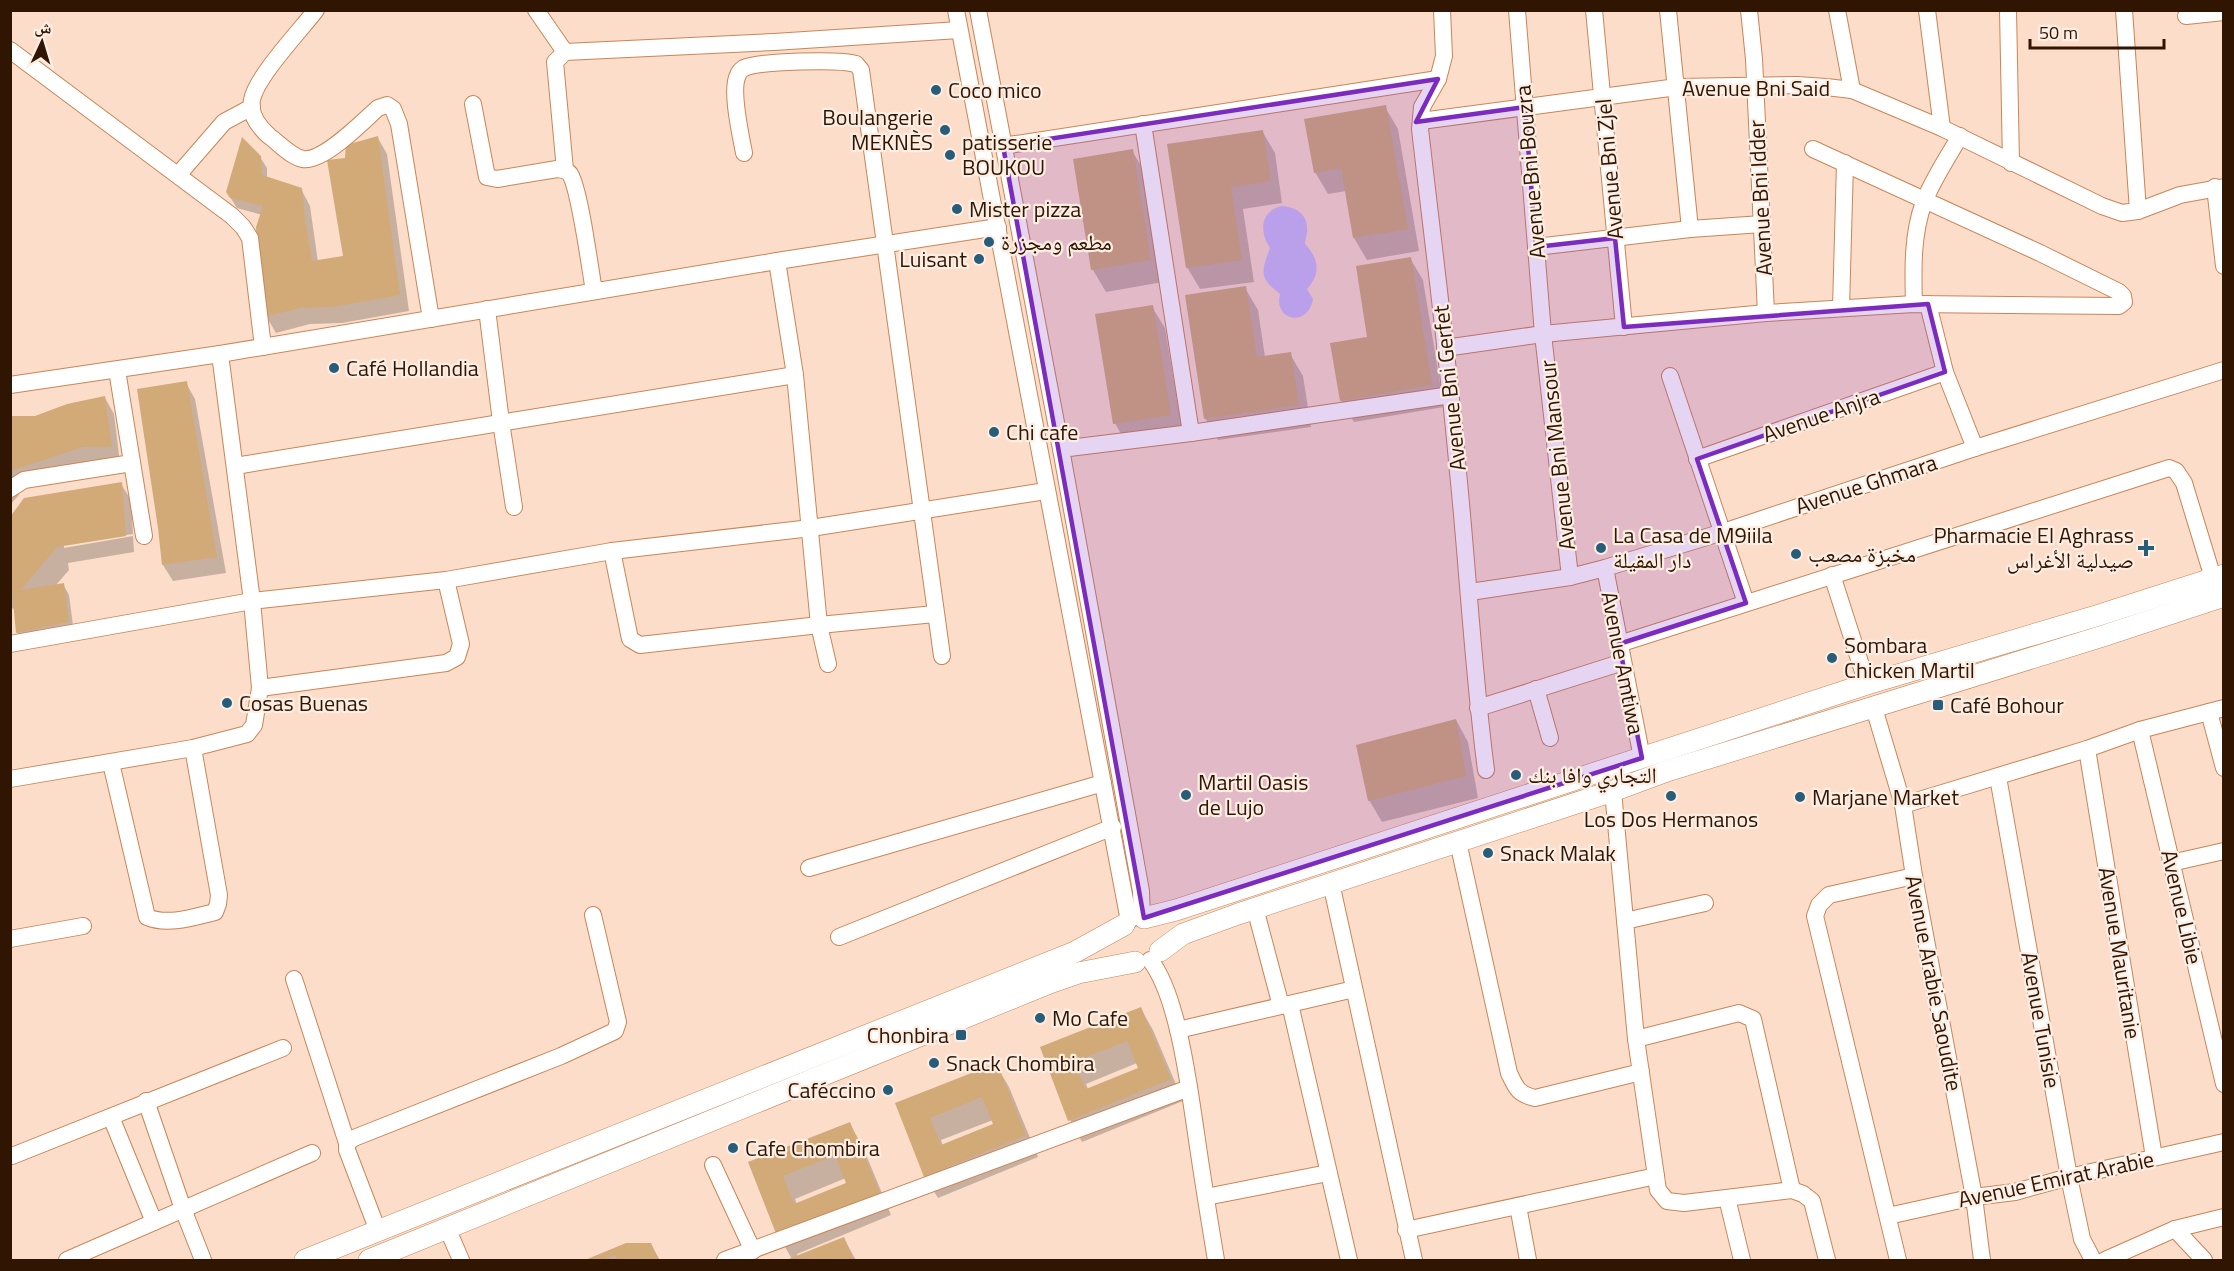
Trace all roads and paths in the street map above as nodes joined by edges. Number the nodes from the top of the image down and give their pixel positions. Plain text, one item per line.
1 (316, 10) edge
2 (536, 10) edge
3 (956, 10) edge
4 (978, 10) edge
5 (1442, 10) edge
6 (1517, 10) edge
7 (1594, 10) edge
8 (1668, 10) edge
9 (1749, 10) edge
10 (1837, 10) edge
11 (1927, 10) edge
12 (2008, 10) edge
13 (2124, 10) edge
14 (2223, 12) edge
15 (2186, 16) dead end
16 (959, 30) junction
17 (10, 50) edge
18 (565, 52) junction
19 (1438, 79) junction
20 (1755, 86) junction
21 (1677, 87) junction
22 (1851, 90) junction
23 (1602, 97) junction
24 (473, 104) dead end
25 (252, 107) junction
26 (1525, 107) junction
27 (1421, 121) junction
28 (1143, 124) junction
29 (1942, 128) junction
30 (1960, 136) junction
31 (1004, 146) junction
32 (1813, 149) dead end
33 (744, 153) dead end
34 (1845, 163) junction
35 (2011, 163) junction
36 (565, 170) junction
37 (178, 175) junction
38 (2219, 187) edge
39 (1924, 200) junction
40 (2138, 211) junction
41 (1762, 224) junction
42 (998, 227) junction
43 (1690, 229) junction
44 (1616, 238) junction
45 (886, 245) junction
46 (1536, 247) junction
47 (2223, 255) edge
48 (777, 261) junction
49 (594, 291) junction
50 (1921, 304) junction
51 (1841, 308) junction
52 (487, 309) junction
53 (1766, 313) junction
54 (431, 319) junction
55 (1624, 327) junction
56 (1543, 334) junction
57 (263, 347) junction
58 (1445, 348) junction
59 (220, 354) junction
60 (117, 370) junction
61 (2223, 370) edge
62 (1945, 372) junction
63 (795, 375) junction
64 (1670, 376) dead end
65 (10, 385) edge
66 (1451, 395) junction
67 (501, 422) junction
68 (1191, 433) junction
69 (1975, 448) junction
70 (1061, 449) junction
71 (1697, 459) junction
72 (132, 463) junction
73 (235, 466) junction
74 (10, 489) edge
75 (1046, 491) junction
76 (514, 507) dead end
77 (923, 511) junction
78 (811, 528) junction
79 (1723, 532) junction
80 (144, 536) dead end
81 (612, 551) junction
82 (1605, 568) junction
83 (1832, 575) junction
84 (1570, 577) junction
85 (446, 580) junction
86 (2220, 583) edge
87 (1470, 591) junction
88 (252, 602) junction
89 (1746, 603) junction
90 (935, 614) junction
91 (819, 624) junction
92 (10, 644) edge
93 (1619, 645) junction
94 (942, 656) dead end
95 (1623, 662) junction
96 (828, 664) dead end
97 (1867, 684) junction
98 (260, 688) junction
99 (1536, 689) junction
100 (1478, 708) junction
101 (1874, 708) junction
102 (2216, 710) edge
103 (2140, 730) junction
104 (1550, 738) dead end
105 (193, 748) junction
106 (2087, 749) junction
107 (1642, 758) junction
108 (111, 763) junction
109 (2223, 768) edge
110 (1486, 770) dead end
111 (1998, 777) junction
112 (10, 779) edge
113 (1103, 783) junction
114 (1613, 791) junction
115 (1903, 806) junction
116 (1113, 827) junction
117 (1458, 842) junction
118 (2223, 851) edge
119 (2172, 863) junction
120 (809, 868) dead end
121 (1914, 876) junction
122 (1330, 884) junction
123 (1705, 903) dead end
124 (1254, 909) junction
125 (593, 915) dead end
126 (1135, 921) junction
127 (1625, 921) junction
128 (83, 926) dead end
129 (839, 937) dead end
130 (10, 939) edge
131 (1148, 957) junction
132 (294, 979) dead end
133 (1354, 989) junction
134 (1285, 1005) junction
135 (1178, 1030) junction
136 (1636, 1039) junction
137 (283, 1048) dead end
138 (1641, 1072) junction
139 (2223, 1084) edge
140 (1189, 1088) junction
141 (146, 1101) junction
142 (111, 1117) junction
143 (2223, 1142) edge
144 (347, 1143) junction
145 (312, 1154) dead end
146 (12, 1156) edge
147 (2154, 1157) junction
148 (713, 1166) dead end
149 (1328, 1173) junction
150 (1656, 1176) junction
151 (2069, 1177) junction
152 (1792, 1190) junction
153 (1206, 1197) junction
154 (1974, 1197) junction
155 (1727, 1198) junction
156 (1518, 1206) junction
157 (183, 1209) junction
158 (1888, 1216) junction
159 (2223, 1217) edge
160 (154, 1222) junction
161 (2175, 1229) junction
162 (448, 1230) junction
163 (1406, 1230) junction
164 (378, 1232) junction
165 (753, 1251) junction
166 (67, 1260) edge
167 (203, 1260) edge
168 (305, 1260) edge
169 (369, 1260) edge
170 (461, 1260) edge
171 (725, 1260) edge
172 (1216, 1260) edge
173 (1349, 1260) edge
174 (1414, 1260) edge
175 (1528, 1260) edge
176 (1742, 1260) edge
177 (1827, 1260) edge
178 (1898, 1260) edge
179 (1982, 1260) edge
180 (2093, 1260) edge
181 (2105, 1260) edge
182 (2204, 1260) edge

1 - 25 street
2 - 18 street
3 - 16 street
4 - 31 street
5 - 19 street, Avenue Bni Gerfet
6 - 26 street, Avenue Bni Bouzra
7 - 23 street, Avenue Bni Zjel
8 - 21 street
9 - 20 street, Avenue Bni Idder
10 - 22 street
11 - 29 street
12 - 35 street
13 - 40 street
14 - 15 street
16 - 18 street
16 - 42 street
17 - 37 street
18 - 36 street
19 - 27 street, Avenue Bni Gerfet
19 - 28 street
20 - 21 street, Avenue Bni Said
20 - 22 street, Avenue Bni Said
20 - 41 street, Avenue Bni Idder
21 - 23 street, Avenue Bni Said
21 - 43 street
22 - 29 street, Avenue Bni Said
23 - 26 street, Avenue Bni Said
23 - 44 street, Avenue Bni Zjel
24 - 36 street
25 - 37 street
25 - 54 street
26 - 27 street, Avenue Bni Said
26 - 46 street, Avenue Bni Bouzra
27 - 58 street, Avenue Bni Gerfet
28 - 31 street
28 - 68 street
29 - 30 street, Avenue Bni Said
30 - 35 street, Avenue Bni Said
30 - 39 street
31 - 70 street
32 - 34 street
33 - 45 street
34 - 39 street
34 - 51 street
35 - 40 street, Avenue Bni Said
36 - 49 street
37 - 57 street
38 - 40 street
38 - 47 street
39 - 50 street
39 - 50 street
41 - 43 street
41 - 53 street, Avenue Bni Idder
42 - 45 street
42 - 75 street
43 - 44 street
44 - 46 street
44 - 55 street, Avenue Bni Zjel
45 - 48 street
45 - 77 street
46 - 56 street, Avenue Bni Bouzra
48 - 49 street
48 - 63 street
49 - 52 street
50 - 51 street
50 - 62 street
51 - 53 street
52 - 54 street
52 - 67 street
53 - 55 street
54 - 57 street
55 - 56 street
56 - 58 street
56 - 84 street, Avenue Bni Mansour
57 - 59 street
58 - 66 street, Avenue Bni Gerfet
59 - 60 street
59 - 73 street
60 - 65 street
60 - 72 street
61 - 69 street, Avenue Ghmara
62 - 69 street
62 - 71 street, Avenue Anjra
63 - 67 street
63 - 78 street
64 - 71 street
66 - 68 street
66 - 87 street, Avenue Bni Gerfet
67 - 73 street
67 - 76 street
68 - 70 street
69 - 79 street, Avenue Ghmara
70 - 126 street
71 - 79 street
72 - 74 street
72 - 80 street
73 - 88 street
75 - 77 street
75 - 113 street
77 - 78 street
77 - 90 street
78 - 81 street
78 - 91 street
79 - 82 street, Avenue Ghmara
79 - 89 street
81 - 85 street
81 - 91 street
82 - 84 street, Avenue Ghmara
82 - 93 street, Avenue Amtiwa
83 - 86 street
83 - 89 street
83 - 97 street
84 - 87 street, Avenue Ghmara
85 - 88 street
85 - 98 street
86 - 97 main road
86 - 101 main road
87 - 100 street, Avenue Bni Gerfet
88 - 92 street
88 - 98 street
89 - 93 street
90 - 91 street
90 - 94 street
91 - 96 street
93 - 95 street, Avenue Amtiwa
95 - 99 street
95 - 107 street, Avenue Amtiwa
97 - 107 main road
98 - 105 street
99 - 100 street
99 - 104 street
100 - 110 street, Avenue Bni Gerfet
101 - 114 main road
101 - 115 street, Avenue Arabie Saoudite
102 - 103 street
102 - 109 street
103 - 106 street
103 - 119 street, Avenue Libie
105 - 108 street
105 - 108 street
106 - 111 street
106 - 147 street, Avenue Mauritanie
107 - 126 main road
108 - 112 street
111 - 115 street
111 - 151 street, Avenue Tunisie
113 - 116 street
113 - 120 street
114 - 117 main road
114 - 127 street
115 - 121 street, Avenue Arabie Saoudite
116 - 126 street
116 - 129 street
117 - 122 main road
117 - 138 street
118 - 119 street
119 - 139 street, Avenue Libie
121 - 154 street, Avenue Arabie Saoudite
121 - 158 street
122 - 124 main road
122 - 133 street
123 - 127 street
124 - 131 main road
124 - 134 street
125 - 144 street
126 - 131 main road
126 - 131 main road
126 - 164 main road
127 - 136 street
128 - 130 street
131 - 135 street
131 - 162 main road
132 - 144 street
133 - 134 street
133 - 163 street
134 - 135 street
134 - 149 street
135 - 140 street
136 - 138 street
136 - 152 street
137 - 141 street
138 - 150 street
140 - 153 street
140 - 165 street
141 - 142 street
141 - 157 street
142 - 146 street
142 - 160 street
143 - 147 street, Avenue Emirat Arabie
144 - 164 street
145 - 157 street
147 - 151 street, Avenue Emirat Arabie
148 - 165 street
149 - 153 street
149 - 173 street
150 - 155 street
150 - 156 street
151 - 154 street, Avenue Emirat Arabie
151 - 180 street, Avenue Tunisie
152 - 155 street
152 - 177 street
153 - 172 street
154 - 158 street, Avenue Emirat Arabie
154 - 179 street, Avenue Arabie Saoudite
155 - 176 street
156 - 163 street
156 - 175 street
157 - 160 street
157 - 167 street
158 - 178 street
159 - 161 street
160 - 166 street
161 - 181 street
161 - 182 street
162 - 169 main road
162 - 170 street
163 - 174 street
164 - 168 main road
165 - 171 street

